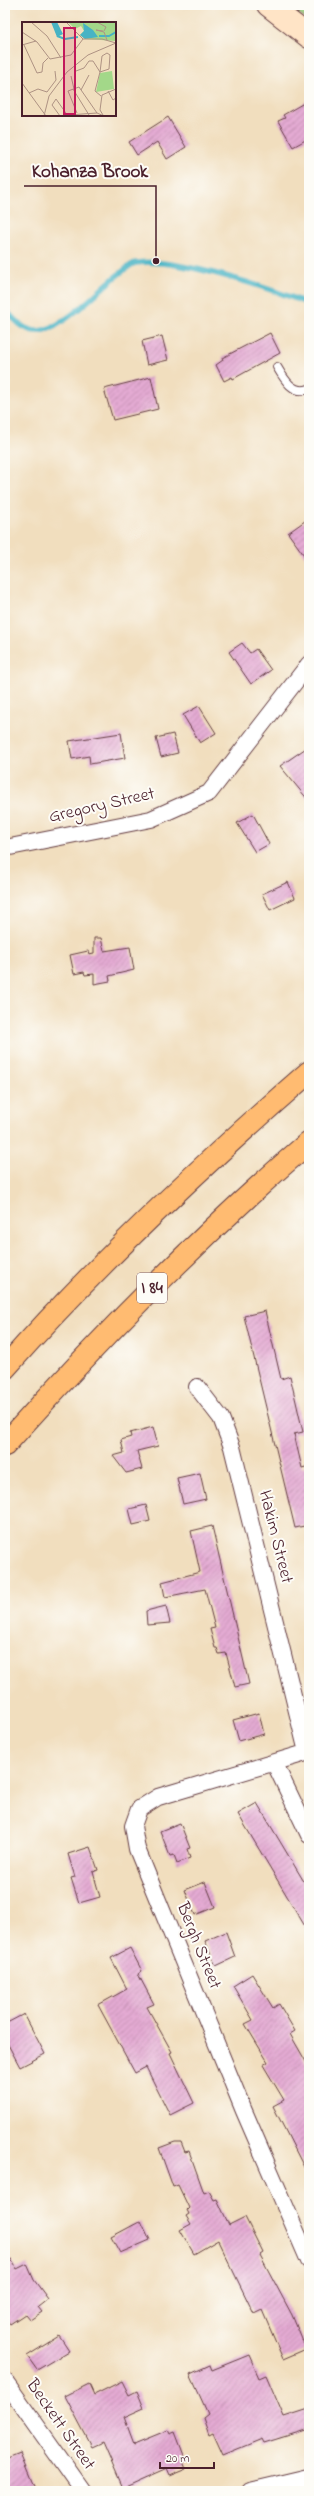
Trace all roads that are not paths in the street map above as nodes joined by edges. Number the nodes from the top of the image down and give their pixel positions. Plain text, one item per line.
1 (268, 5) edge
2 (309, 37) edge
3 (277, 367) dead end
4 (309, 389) edge
5 (309, 664) edge
6 (5, 848) edge
7 (309, 1072) edge
8 (309, 1142) edge
9 (5, 1368) edge
10 (197, 1387) dead end
11 (5, 1445) edge
12 (308, 1752) edge
13 (274, 1762) junction
14 (309, 1835) edge
15 (309, 2261) edge
16 (5, 2381) edge
17 (309, 2477) edge
18 (83, 2491) edge
19 (250, 2491) edge

1 - 2 main road
3 - 4 lane
5 - 6 street, Gregory Street
7 - 9 highway
8 - 11 highway, I 84
10 - 12 street, Hakim Street
12 - 13 street, Bergh Street
13 - 14 street
13 - 15 street, Bergh Street
16 - 18 street, Beckett Street
17 - 19 street

